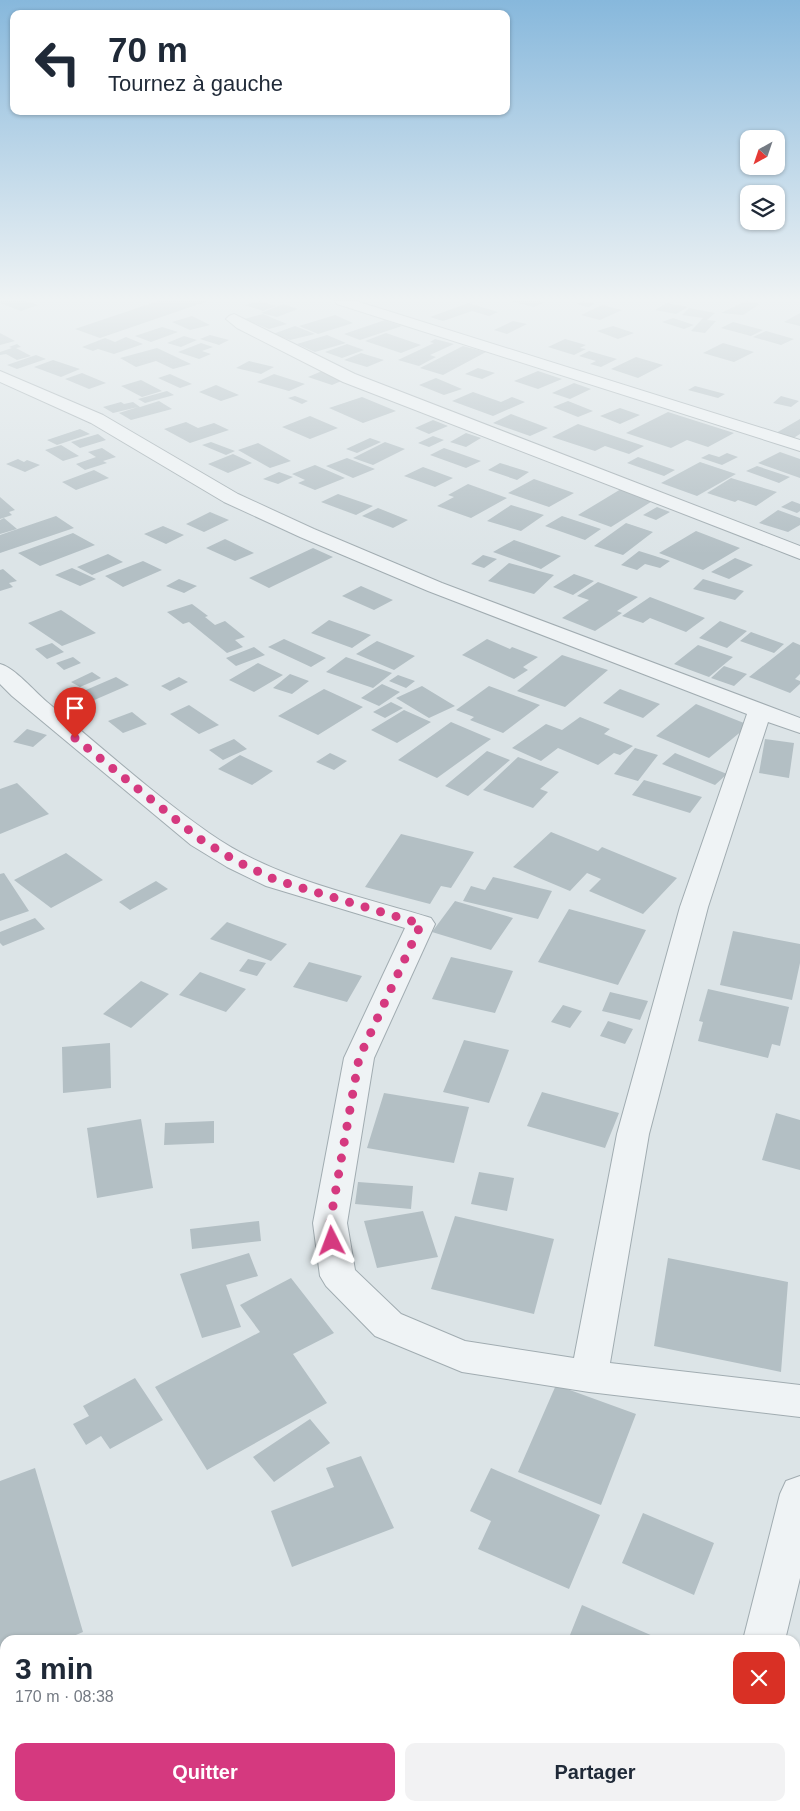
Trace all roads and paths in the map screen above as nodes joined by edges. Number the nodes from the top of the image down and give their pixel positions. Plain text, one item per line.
1 (21, 386) edge
2 (368, 386) edge
3 (611, 386) edge
4 (800, 446) edge
5 (800, 553) edge
6 (0, 671) edge
7 (759, 712) junction
8 (800, 726) edge
9 (589, 1376) junction
10 (800, 1401) edge
11 (800, 1494) edge
12 (765, 1635) edge

1 - 7 street
2 - 5 street
3 - 4 street
6 - 9 street
7 - 8 street
7 - 9 street
9 - 10 street
11 - 12 street

